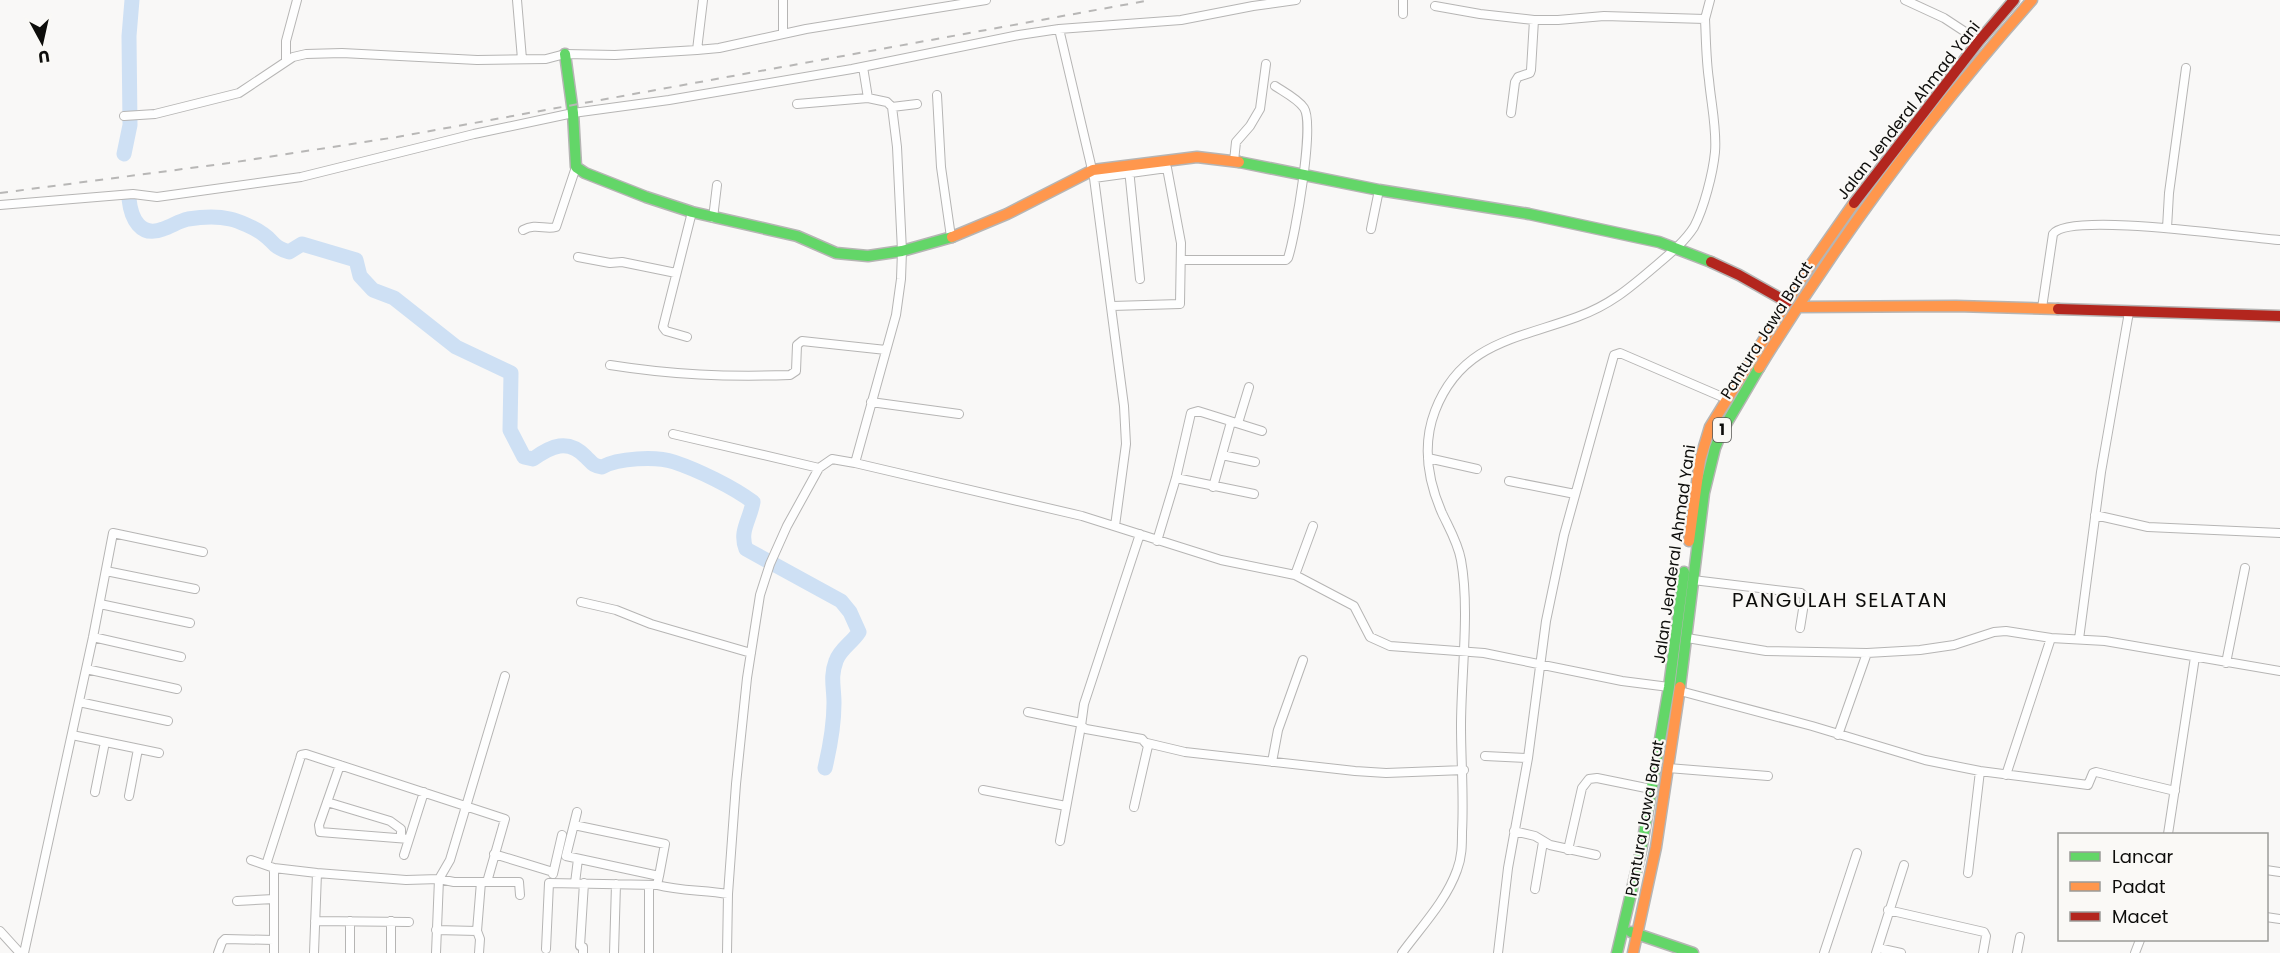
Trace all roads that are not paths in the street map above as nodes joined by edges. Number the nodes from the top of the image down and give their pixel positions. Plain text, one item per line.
1 (297, 0) edge
2 (518, 0) edge
3 (703, 0) edge
4 (783, 0) edge
5 (986, 0) edge
6 (1296, 0) edge
7 (1402, 0) edge
8 (1710, 0) edge
9 (1905, 0) edge
10 (2014, 0) edge
11 (2032, 0) edge
12 (968, 2) edge
13 (1436, 6) dead end
14 (1403, 14) dead end
15 (1705, 19) junction
16 (1534, 20) junction
17 (1059, 29) junction
18 (783, 33) junction
19 (1979, 41) junction
20 (697, 50) junction
21 (565, 54) junction
22 (522, 59) junction
23 (286, 61) junction
24 (1266, 64) dead end
25 (863, 67) junction
26 (2186, 68) dead end
27 (1275, 86) dead end
28 (937, 95) dead end
29 (868, 98) junction
30 (797, 104) dead end
31 (917, 104) dead end
32 (891, 107) junction
33 (573, 113) junction
34 (1510, 113) dead end
35 (129, 116) dead end
36 (1234, 161) junction
37 (1166, 164) junction
38 (576, 167) junction
39 (1129, 168) junction
40 (1094, 174) junction
41 (1304, 176) junction
42 (717, 185) dead end
43 (1379, 190) junction
44 (0, 205) edge
45 (692, 212) junction
46 (714, 218) junction
47 (2167, 228) junction
48 (1371, 229) dead end
49 (523, 230) dead end
50 (951, 237) junction
51 (2280, 240) edge
52 (1677, 248) junction
53 (902, 251) junction
54 (578, 257) dead end
55 (1182, 260) junction
56 (676, 273) junction
57 (1140, 279) dead end
58 (1787, 302) junction
59 (1112, 306) junction
60 (1798, 307) junction
61 (2042, 308) junction
62 (2129, 312) junction
63 (2280, 316) edge
64 (687, 337) dead end
65 (886, 350) junction
66 (610, 365) dead end
67 (1249, 387) dead end
68 (1727, 399) junction
69 (870, 402) junction
70 (959, 414) dead end
71 (1234, 423) junction
72 (1262, 431) dead end
73 (673, 434) dead end
74 (1222, 455) junction
75 (1428, 458) junction
76 (1255, 462) dead end
77 (855, 463) junction
78 (819, 468) junction
79 (1477, 469) dead end
80 (1176, 478) junction
81 (1509, 481) dead end
82 (1213, 487) junction
83 (1254, 494) dead end
84 (1575, 494) junction
85 (2096, 515) junction
86 (1115, 526) junction
87 (1313, 526) dead end
88 (2280, 533) edge
89 (1140, 534) junction
90 (1157, 541) junction
91 (203, 552) dead end
92 (2244, 568) dead end
93 (106, 571) junction
94 (1295, 574) junction
95 (1693, 580) junction
96 (195, 589) dead end
97 (581, 602) dead end
98 (100, 604) junction
99 (190, 623) dead end
100 (1800, 628) dead end
101 (93, 638) junction
102 (1687, 638) junction
103 (2051, 638) junction
104 (2079, 639) junction
105 (1463, 652) junction
106 (751, 653) junction
107 (1867, 653) junction
108 (181, 657) dead end
109 (2195, 657) junction
110 (1303, 660) dead end
111 (2226, 663) junction
112 (1542, 665) junction
113 (2280, 668) edge
114 (86, 669) junction
115 (505, 676) dead end
116 (177, 689) dead end
117 (1674, 689) junction
118 (79, 702) junction
119 (1028, 712) dead end
120 (168, 721) dead end
121 (1081, 725) junction
122 (72, 735) junction
123 (1838, 735) junction
124 (105, 742) junction
125 (1147, 743) junction
126 (138, 749) junction
127 (159, 753) dead end
128 (1485, 756) dead end
129 (1528, 759) junction
130 (1272, 762) junction
131 (340, 765) junction
132 (1668, 768) junction
133 (1464, 770) junction
134 (1980, 771) junction
135 (2006, 775) junction
136 (1768, 776) dead end
137 (1651, 789) junction
138 (983, 790) dead end
139 (2175, 791) junction
140 (95, 792) dead end
141 (424, 792) junction
142 (129, 796) dead end
143 (327, 802) junction
144 (466, 806) junction
145 (1066, 806) junction
146 (1134, 807) dead end
147 (576, 812) dead end
148 (573, 825) junction
149 (1514, 831) junction
150 (2168, 833) edge
151 (562, 835) dead end
152 (405, 839) junction
153 (1060, 841) dead end
154 (1542, 842) junction
155 (1569, 850) junction
156 (1857, 853) dead end
157 (494, 854) junction
158 (404, 855) dead end
159 (1596, 855) dead end
160 (578, 859) junction
161 (251, 860) dead end
162 (266, 865) junction
163 (1904, 865) dead end
164 (274, 868) junction
165 (317, 873) junction
166 (1968, 873) dead end
167 (659, 876) junction
168 (439, 879) junction
169 (484, 882) junction
170 (579, 883) junction
171 (616, 884) junction
172 (653, 885) junction
173 (1535, 889) dead end
174 (728, 894) junction
175 (520, 895) dead end
176 (274, 899) junction
177 (237, 901) dead end
178 (1888, 910) junction
179 (315, 921) junction
180 (350, 921) junction
181 (391, 921) junction
182 (409, 922) dead end
183 (1624, 929) junction
184 (436, 930) junction
185 (0, 931) edge
186 (477, 931) junction
187 (1639, 934) junction
188 (2020, 937) dead end
189 (274, 940) junction
190 (546, 949) dead end
191 (1877, 950) edge
192 (22, 953) edge
193 (218, 953) edge
194 (274, 953) edge
195 (314, 953) edge
196 (350, 953) edge
197 (391, 953) edge
198 (436, 953) edge
199 (479, 953) edge
200 (583, 953) edge
201 (614, 953) edge
202 (649, 953) edge
203 (727, 953) edge
204 (1402, 953) edge
205 (1498, 953) edge
206 (1617, 953) edge
207 (1633, 953) edge
208 (1693, 953) edge
209 (1824, 953) edge
210 (1901, 953) edge
211 (1983, 953) edge
212 (2018, 953) edge

1 - 23 street
2 - 22 street
3 - 20 street
4 - 18 street
5 - 12 street
6 - 17 street
7 - 14 street
8 - 15 street
9 - 19 street
10 - 19 main road, Jalan Jenderal Ahmad Yani / 1
11 - 60 main road, Pantura Jawa Barat / 1
12 - 18 street
13 - 16 street
15 - 16 street
15 - 52 street
16 - 34 street
17 - 25 street
17 - 40 street
18 - 20 street
19 - 58 main road, Jalan Jenderal Ahmad Yani / 1
20 - 21 street
21 - 22 street
21 - 33 main road
22 - 23 street
23 - 35 street
24 - 36 street
25 - 29 street
25 - 33 street
26 - 47 street
27 - 41 street
28 - 50 street
29 - 30 street
29 - 32 street
31 - 32 street
32 - 53 street
33 - 38 main road
33 - 44 street
36 - 37 main road
36 - 41 main road
37 - 39 main road
37 - 55 street
38 - 45 main road
38 - 49 street
39 - 40 main road
39 - 57 street
40 - 50 main road
40 - 59 street
41 - 43 main road
41 - 55 street
42 - 46 street
43 - 48 street
43 - 52 main road
45 - 46 main road
45 - 56 street
46 - 53 main road
47 - 51 street
47 - 61 street
50 - 53 main road
52 - 58 main road
52 - 75 street
53 - 65 street
54 - 56 street
55 - 59 street
56 - 64 street
58 - 68 main road, Jalan Jenderal Ahmad Yani / 1
59 - 86 street
60 - 61 main road
60 - 95 main road, Pantura Jawa Barat / 1
61 - 62 main road
62 - 63 main road
62 - 85 street
65 - 66 street
65 - 69 street
67 - 71 street
68 - 84 street
68 - 117 main road, Jalan Jenderal Ahmad Yani / 1
69 - 70 street
69 - 77 street
71 - 72 street
71 - 74 street
71 - 80 street
73 - 78 street
74 - 76 street
74 - 82 street
75 - 79 street
75 - 105 street
77 - 78 street
77 - 86 street
78 - 106 street
80 - 82 street
80 - 90 street
81 - 84 street
82 - 83 street
84 - 112 street
85 - 88 street
85 - 104 street
86 - 89 street
87 - 94 street
89 - 90 street
89 - 121 street
90 - 94 street
91 - 93 street
92 - 111 street
93 - 96 street
93 - 98 street
94 - 105 street
95 - 100 street
95 - 102 main road, Pantura Jawa Barat / 1
97 - 106 street
98 - 99 street
98 - 101 street
101 - 108 street
101 - 114 street
102 - 107 street
102 - 117 main road, Pantura Jawa Barat / 1
103 - 104 street
103 - 107 street
103 - 135 street
104 - 109 street
105 - 112 street
105 - 133 street
106 - 174 street
107 - 123 street
109 - 111 street
109 - 139 street
110 - 130 street
111 - 113 street
112 - 117 street
112 - 129 street
114 - 116 street
114 - 118 street
115 - 144 street
117 - 123 street
117 - 132 main road, Pantura Jawa Barat / 1
117 - 137 main road, Jalan Jenderal Ahmad Yani / 1
118 - 120 street
118 - 122 street
119 - 121 street
121 - 125 street
121 - 145 street
122 - 124 street
122 - 192 street
123 - 134 street
124 - 126 street
124 - 140 street
125 - 130 street
125 - 146 street
126 - 127 street
126 - 142 street
128 - 129 street
129 - 149 street
130 - 133 street
131 - 141 street
131 - 143 street
131 - 162 street
132 - 136 street
132 - 187 main road, Pantura Jawa Barat / 1
133 - 204 street
134 - 135 street
134 - 166 street
135 - 139 street
137 - 155 street
137 - 183 main road, Jalan Jenderal Ahmad Yani / 1
138 - 145 street
139 - 150 street
141 - 144 street
141 - 152 street
143 - 152 street
143 - 152 street
144 - 157 street
144 - 168 street
145 - 153 street
147 - 148 street
148 - 160 street
148 - 167 street
149 - 154 street
149 - 205 street
151 - 157 street
152 - 158 street
154 - 155 street
154 - 173 street
155 - 159 street
156 - 209 street
157 - 169 street
160 - 167 street
160 - 170 street
161 - 162 street
162 - 164 street
163 - 178 street
164 - 165 street
164 - 176 street
165 - 168 street
165 - 179 street
167 - 172 street
168 - 169 street
168 - 184 street
169 - 175 street
169 - 186 street
170 - 171 street
170 - 190 street
170 - 200 street
171 - 172 street
171 - 201 street
172 - 174 street
172 - 202 street
174 - 203 street
176 - 177 street
176 - 189 street
178 - 191 street
178 - 211 street
179 - 180 street
179 - 195 street
180 - 181 street
180 - 196 street
181 - 182 street
181 - 197 street
183 - 187 main road
183 - 206 main road, Jalan Jenderal Ahmad Yani / 1
184 - 186 street
184 - 198 street
185 - 192 street
186 - 199 street
187 - 207 main road, Pantura Jawa Barat / 1
187 - 208 main road
188 - 212 street
189 - 193 street
189 - 194 street
191 - 210 street

